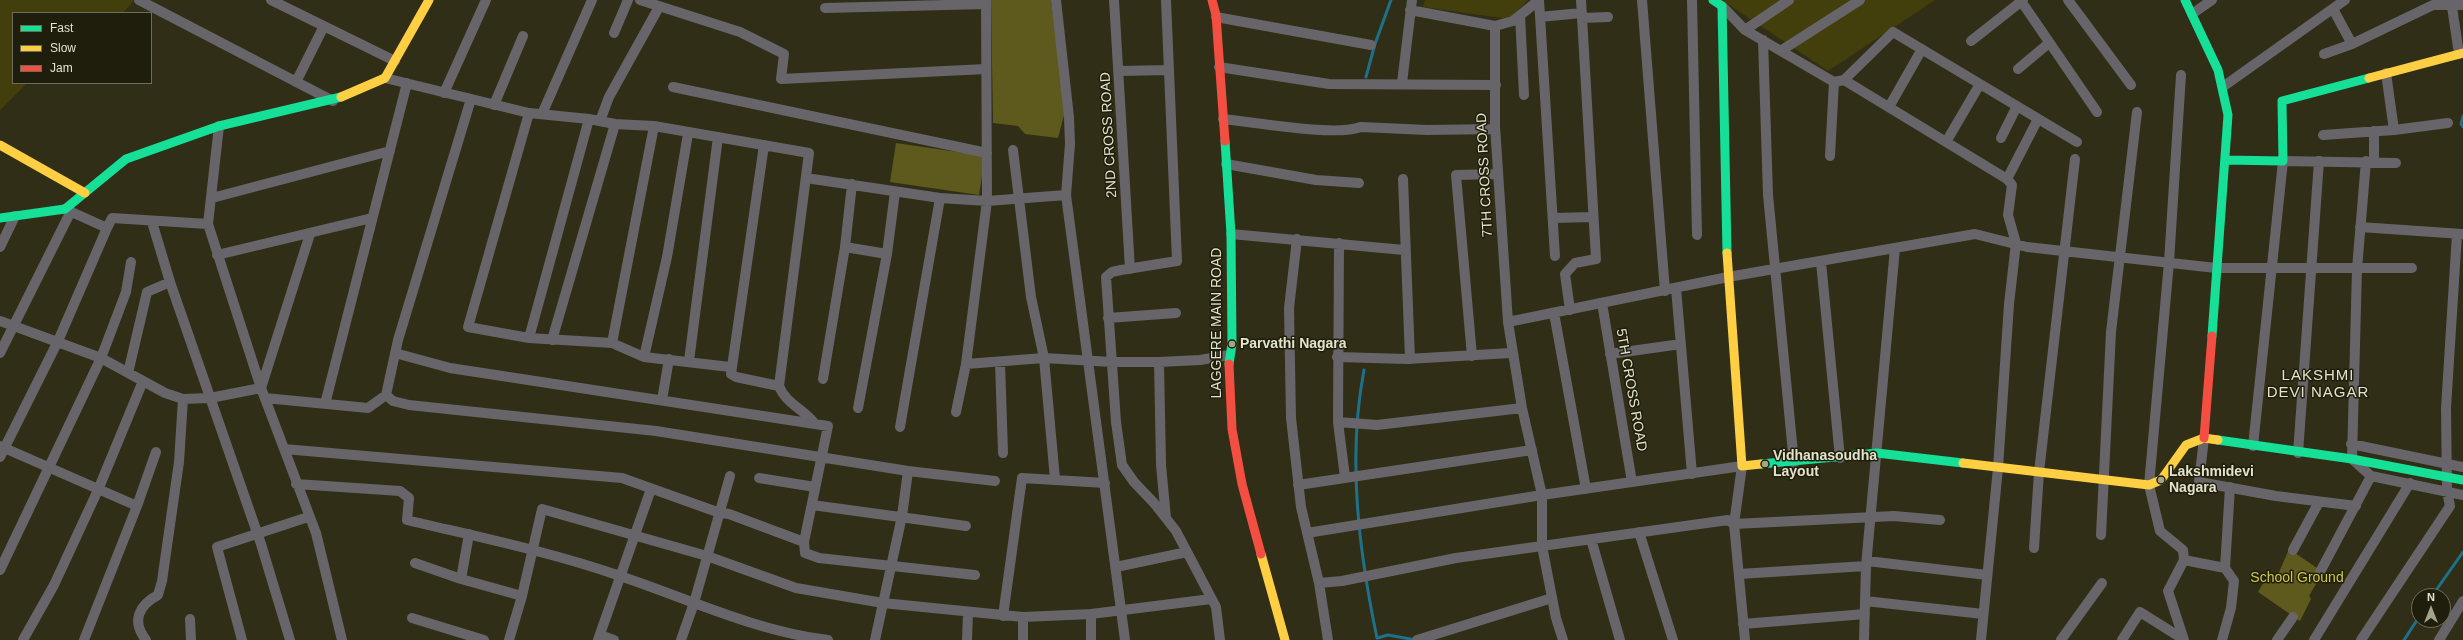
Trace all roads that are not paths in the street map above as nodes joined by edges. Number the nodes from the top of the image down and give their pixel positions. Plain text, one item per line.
1 (139, 0) edge
2 (271, 0) edge
3 (429, 0) edge
4 (486, 0) edge
5 (592, 0) edge
6 (628, 0) edge
7 (640, 0) edge
8 (1056, 0) edge
9 (1114, 0) edge
10 (1166, 0) edge
11 (1212, 0) edge
12 (1412, 0) edge
13 (1539, 0) edge
14 (1581, 0) edge
15 (1642, 0) edge
16 (1692, 0) edge
17 (1713, 0) edge
18 (1789, 0) edge
19 (2068, 0) edge
20 (2185, 0) edge
21 (2212, 0) edge
22 (2345, 0) edge
23 (1857, 1) edge
24 (2022, 1) edge
25 (986, 2) edge
26 (2451, 2) edge
27 (2463, 5) edge
28 (1722, 6) junction
29 (659, 8) junction
30 (825, 8) dead end
31 (2333, 9) junction
32 (1410, 10) junction
33 (2192, 14) junction
34 (1520, 15) junction
35 (1582, 15) junction
36 (1608, 16) dead end
37 (1216, 17) junction
38 (1540, 18) junction
39 (324, 26) junction
40 (1495, 26) junction
41 (1744, 30) junction
42 (614, 33) dead end
43 (523, 36) dead end
44 (1763, 40) junction
45 (1971, 41) dead end
46 (2049, 43) junction
47 (2352, 44) junction
48 (1371, 45) dead end
49 (1922, 49) junction
50 (1782, 50) junction
51 (2324, 54) dead end
52 (2461, 54) edge
53 (395, 61) junction
54 (1219, 67) junction
55 (986, 69) junction
56 (2018, 69) dead end
57 (1169, 70) junction
58 (1120, 71) junction
59 (2386, 73) junction
60 (2181, 75) dead end
61 (385, 78) junction
62 (1839, 81) junction
63 (296, 82) junction
64 (407, 83) junction
65 (1402, 83) junction
66 (1980, 84) junction
67 (1496, 85) junction
68 (2131, 85) dead end
69 (2224, 86) junction
70 (673, 87) dead end
71 (444, 93) junction
72 (1524, 95) dead end
73 (471, 99) junction
74 (333, 101) junction
75 (494, 105) junction
76 (2017, 106) junction
77 (1889, 107) junction
78 (2097, 112) dead end
79 (2137, 112) dead end
80 (529, 113) junction
81 (542, 114) junction
82 (589, 119) junction
83 (1223, 119) junction
84 (2038, 119) junction
85 (600, 121) junction
86 (2448, 123) dead end
87 (615, 124) junction
88 (219, 126) junction
89 (654, 126) junction
90 (1495, 129) junction
91 (2394, 130) junction
92 (2374, 131) junction
93 (688, 134) junction
94 (2323, 135) dead end
95 (718, 137) junction
96 (2001, 138) dead end
97 (1946, 142) junction
98 (2077, 142) dead end
99 (0, 145) edge
100 (764, 145) junction
101 (1013, 150) dead end
102 (390, 151) junction
103 (987, 153) junction
104 (1830, 156) dead end
105 (2075, 158) dead end
106 (2225, 160) junction
107 (2283, 161) junction
108 (2319, 161) junction
109 (2370, 161) junction
110 (2396, 162) dead end
111 (1226, 164) junction
112 (1498, 174) junction
113 (806, 178) junction
114 (1403, 179) dead end
115 (2007, 179) junction
116 (1359, 183) dead end
117 (852, 184) junction
118 (895, 192) junction
119 (85, 193) junction
120 (1066, 195) junction
121 (212, 198) junction
122 (940, 198) junction
123 (1017, 199) junction
124 (987, 201) junction
125 (68, 210) junction
126 (15, 216) junction
127 (1593, 216) junction
128 (0, 218) edge
129 (372, 218) junction
130 (1553, 218) junction
131 (152, 222) junction
132 (208, 224) junction
133 (2360, 227) junction
134 (107, 228) junction
135 (310, 234) junction
136 (1231, 234) junction
137 (2460, 234) edge
138 (1697, 235) dead end
139 (1297, 239) junction
140 (1339, 243) junction
141 (2016, 243) junction
142 (0, 247) edge
143 (845, 247) junction
144 (1895, 248) junction
145 (1404, 250) junction
146 (2064, 251) junction
147 (887, 254) junction
148 (217, 255) junction
149 (1555, 256) dead end
150 (2118, 257) junction
151 (131, 262) dead end
152 (1821, 262) junction
153 (2169, 262) junction
154 (2216, 268) junction
155 (2270, 268) junction
156 (2309, 268) junction
157 (2412, 268) dead end
158 (1130, 269) junction
159 (2357, 269) junction
160 (1774, 270) junction
161 (1728, 277) junction
162 (170, 282) junction
163 (1676, 288) junction
164 (1665, 291) junction
165 (1602, 303) junction
166 (1570, 310) junction
167 (1176, 313) dead end
168 (1554, 313) junction
169 (1108, 318) junction
170 (0, 321) edge
171 (1508, 322) junction
172 (13, 326) junction
173 (529, 338) junction
174 (552, 340) junction
175 (58, 341) junction
176 (612, 343) junction
177 (1681, 344) junction
178 (0, 353) edge
179 (1511, 353) junction
180 (394, 354) junction
181 (1610, 354) junction
182 (1229, 355) junction
183 (1472, 356) junction
184 (644, 357) junction
185 (1337, 357) junction
186 (101, 358) junction
187 (1044, 358) junction
188 (669, 359) junction
189 (1410, 359) junction
190 (690, 361) junction
191 (1088, 361) junction
192 (1000, 362) junction
193 (1112, 362) junction
194 (1159, 362) junction
195 (966, 364) junction
196 (730, 367) junction
197 (128, 373) junction
198 (823, 379) dead end
199 (143, 381) junction
200 (779, 386) junction
201 (262, 388) junction
202 (386, 395) junction
203 (210, 398) junction
204 (265, 398) junction
205 (183, 399) junction
206 (662, 400) junction
207 (325, 404) junction
208 (858, 408) dead end
209 (1522, 408) junction
210 (956, 412) dead end
211 (1338, 422) junction
212 (815, 424) junction
213 (900, 427) dead end
214 (2204, 438) junction
215 (2351, 444) junction
216 (2253, 446) junction
217 (3, 447) edge
218 (284, 449) junction
219 (1532, 450) junction
220 (156, 452) dead end
221 (1003, 452) dead end
222 (1877, 453) junction
223 (2298, 454) junction
224 (0, 458) edge
225 (822, 458) junction
226 (1840, 458) junction
227 (2352, 459) junction
228 (1794, 462) junction
229 (2447, 463) junction
230 (49, 466) junction
231 (1742, 466) junction
232 (2463, 467) edge
233 (1998, 468) junction
234 (908, 471) junction
235 (2040, 472) junction
236 (1692, 474) junction
237 (730, 476) dead end
238 (2372, 476) junction
239 (1345, 477) junction
240 (759, 478) dead end
241 (2103, 478) junction
242 (1055, 480) junction
243 (2463, 480) edge
244 (995, 481) dead end
245 (1632, 482) junction
246 (1105, 483) junction
247 (2410, 483) junction
248 (296, 484) junction
249 (1298, 485) junction
250 (2149, 485) junction
251 (815, 487) junction
252 (2230, 487) junction
253 (651, 488) junction
254 (1586, 489) junction
255 (98, 490) junction
256 (2447, 491) junction
257 (1542, 495) junction
258 (2463, 495) edge
259 (2319, 502) junction
260 (137, 506) junction
261 (812, 506) junction
262 (2356, 506) junction
263 (720, 513) junction
264 (902, 516) junction
265 (1871, 516) junction
266 (308, 517) junction
267 (1167, 519) junction
268 (1940, 520) dead end
269 (1734, 524) junction
270 (966, 526) dead end
271 (1639, 532) junction
272 (1307, 533) junction
273 (468, 534) junction
274 (257, 535) junction
275 (635, 535) junction
276 (2101, 535) dead end
277 (1591, 539) junction
278 (804, 542) junction
279 (1542, 546) junction
280 (2034, 548) dead end
281 (532, 549) junction
282 (2293, 550) dead end
283 (1187, 552) junction
284 (707, 556) junction
285 (2184, 560) junction
286 (415, 563) dead end
287 (892, 564) junction
288 (1866, 564) junction
289 (1116, 567) junction
290 (2225, 568) junction
291 (0, 570) edge
292 (2320, 572) dead end
293 (1739, 574) junction
294 (975, 575) dead end
295 (1987, 575) junction
296 (620, 576) junction
297 (461, 579) junction
298 (1319, 582) junction
299 (2102, 583) dead end
300 (522, 596) junction
301 (1552, 598) junction
302 (1211, 599) junction
303 (1865, 601) junction
304 (2463, 601) edge
305 (694, 603) junction
306 (883, 603) junction
307 (1121, 610) junction
308 (968, 612) junction
309 (1091, 614) junction
310 (1865, 614) junction
311 (1983, 614) junction
312 (1003, 616) junction
313 (1023, 617) junction
314 (2293, 617) dead end
315 (412, 618) dead end
316 (190, 619) dead end
317 (1743, 624) junction
318 (599, 638) edge
319 (1419, 639) edge
320 (23, 640) edge
321 (84, 640) edge
322 (146, 640) edge
323 (191, 640) edge
324 (242, 640) edge
325 (290, 640) edge
326 (342, 640) edge
327 (484, 640) edge
328 (509, 640) edge
329 (614, 640) edge
330 (681, 640) edge
331 (828, 640) edge
332 (875, 640) edge
333 (967, 640) edge
334 (1023, 640) edge
335 (1091, 640) edge
336 (1125, 640) edge
337 (1220, 640) edge
338 (1285, 640) edge
339 (1328, 640) edge
340 (1563, 640) edge
341 (1620, 640) edge
342 (1673, 640) edge
343 (1745, 640) edge
344 (1864, 640) edge
345 (1981, 640) edge
346 (2062, 640) edge
347 (2122, 640) edge
348 (2184, 640) edge
349 (2222, 640) edge
350 (2277, 640) edge
351 (2314, 640) edge
352 (2361, 640) edge
353 (2439, 640) edge

1 - 63 street
2 - 39 street
3 - 53 street
4 - 71 street
5 - 81 street
6 - 42 street
7 - 29 street
8 - 120 street
9 - 58 street, 2ND CROSS ROAD
10 - 57 street
11 - 37 street, LAGGERE MAIN ROAD
12 - 32 street
13 - 34 street
13 - 38 street
14 - 35 street
15 - 164 street
16 - 138 street
17 - 28 street
18 - 41 street
19 - 68 street
20 - 33 street
21 - 33 street
22 - 31 street
23 - 50 street
24 - 45 street
24 - 46 street
25 - 30 street
25 - 55 street
26 - 27 street
26 - 47 street
26 - 52 street
28 - 41 street
28 - 161 street
29 - 55 street
29 - 85 street
31 - 47 street
31 - 69 street
32 - 40 street
32 - 65 street
33 - 69 street
34 - 40 street
34 - 72 street
35 - 36 street
35 - 38 street
35 - 127 street
37 - 48 street
37 - 54 street, LAGGERE MAIN ROAD
38 - 130 street
39 - 53 street
39 - 63 street
40 - 67 street, 7TH CROSS ROAD
41 - 44 street
43 - 75 street
44 - 50 street
44 - 160 street
46 - 56 street
46 - 78 street
47 - 51 street
49 - 62 street
49 - 66 street
49 - 77 street
50 - 62 street
52 - 59 street
53 - 61 street
54 - 65 street
54 - 83 street, LAGGERE MAIN ROAD
55 - 103 street
57 - 58 street
57 - 158 street
58 - 158 street, 2ND CROSS ROAD
59 - 91 street
59 - 107 street
60 - 153 street
61 - 64 street
61 - 74 street
62 - 77 street
62 - 104 street
63 - 74 street
64 - 71 street
64 - 102 street
65 - 67 street
66 - 76 street
66 - 97 street
67 - 90 street, 7TH CROSS ROAD
69 - 106 street
70 - 103 street
71 - 73 street
73 - 75 street
73 - 180 street
74 - 88 street
75 - 80 street
76 - 84 street
76 - 96 street
77 - 97 street
79 - 150 street
80 - 81 street
80 - 173 street
81 - 82 street
82 - 85 street
82 - 173 street
83 - 90 street
83 - 111 street, LAGGERE MAIN ROAD
84 - 98 street
84 - 115 street
85 - 87 street
86 - 91 street
87 - 89 street
87 - 174 street
88 - 119 street
88 - 121 street
89 - 93 street
89 - 176 street
90 - 112 street, 7TH CROSS ROAD
91 - 92 street
92 - 94 street
92 - 109 street
93 - 95 street
93 - 184 street
95 - 100 street
95 - 190 street
97 - 115 street
99 - 119 street
100 - 113 street
100 - 196 street
101 - 123 street
102 - 121 street
102 - 129 street
103 - 124 street
105 - 146 street
106 - 107 street
106 - 154 street
107 - 108 street
107 - 155 street
108 - 109 street
108 - 156 street
109 - 110 street
109 - 133 street
111 - 116 street
111 - 136 street, LAGGERE MAIN ROAD
112 - 171 street, 7TH CROSS ROAD
112 - 183 street
113 - 117 street
113 - 200 street
114 - 145 street
115 - 141 street
117 - 118 street
117 - 143 street
118 - 122 street
118 - 147 street
119 - 125 street
120 - 123 street
120 - 191 street
121 - 132 street
122 - 124 street
122 - 213 street
123 - 124 street
123 - 187 street
124 - 195 street
125 - 126 street
125 - 134 street
125 - 172 street
126 - 128 street
126 - 142 street
127 - 130 street
127 - 166 street
129 - 135 street
129 - 207 street
130 - 149 street
131 - 132 street
131 - 134 street
131 - 162 street
132 - 148 street
133 - 137 street
133 - 159 street
134 - 175 street
135 - 148 street
135 - 201 street
136 - 139 street
136 - 182 street, LAGGERE MAIN ROAD
137 - 229 street
139 - 140 street
139 - 249 street
140 - 145 street
140 - 185 street
141 - 144 street
141 - 146 street
141 - 233 street
143 - 147 street
143 - 198 street
144 - 152 street
144 - 222 street
145 - 189 street
146 - 150 street
146 - 235 street
147 - 208 street
148 - 201 street
150 - 153 street
150 - 241 street
151 - 186 street
152 - 160 street
152 - 226 street
153 - 154 street
153 - 250 street
154 - 155 street
154 - 214 street
155 - 156 street
155 - 216 street
156 - 159 street
156 - 223 street
157 - 159 street
158 - 169 street
159 - 215 street
160 - 161 street
160 - 228 street
161 - 163 street
161 - 231 street
162 - 197 street
162 - 203 street
163 - 164 street
163 - 177 street
164 - 165 street
165 - 166 street
165 - 181 street, 5TH CROSS ROAD
166 - 168 street
167 - 169 street
168 - 171 street
168 - 254 street
169 - 193 street
170 - 172 street
171 - 179 street, 7TH CROSS ROAD
172 - 175 street
172 - 178 street
173 - 174 street
174 - 176 street
175 - 186 street
175 - 217 street
176 - 184 street
177 - 181 street
177 - 236 street
179 - 183 street
179 - 209 street, 7TH CROSS ROAD
180 - 202 street
180 - 206 street
181 - 245 street, 5TH CROSS ROAD
182 - 194 street
182 - 338 street, LAGGERE MAIN ROAD
183 - 189 street
184 - 188 street
185 - 189 street
185 - 211 street
186 - 197 street
186 - 230 street
187 - 191 street
187 - 192 street
187 - 242 street
188 - 190 street
188 - 206 street
190 - 196 street
191 - 193 street
191 - 246 street
192 - 195 street
192 - 221 street
193 - 194 street
193 - 267 street
194 - 267 street
195 - 210 street
196 - 200 street
197 - 199 street
199 - 205 street
199 - 255 street
200 - 212 street
201 - 203 street
201 - 204 street
202 - 207 street
202 - 225 street
203 - 205 street
203 - 274 street
204 - 207 street
204 - 218 street
205 - 322 street
206 - 212 street
209 - 211 street
209 - 219 street, 7TH CROSS ROAD
211 - 239 street
212 - 225 street
214 - 216 street
214 - 250 street
214 - 252 street
215 - 227 street
215 - 229 street
216 - 223 street
217 - 224 street
217 - 230 street
218 - 248 street
218 - 253 street
219 - 239 street
219 - 257 street, 7TH CROSS ROAD
220 - 260 street
222 - 226 street
222 - 233 street
222 - 265 street
223 - 227 street
225 - 234 street
225 - 251 street
226 - 228 street
227 - 238 street
227 - 243 street
228 - 231 street
229 - 232 street
229 - 256 street
230 - 255 street
230 - 291 street
231 - 236 street
231 - 269 street
233 - 235 street
233 - 295 street
234 - 244 street
234 - 264 street
235 - 241 street
235 - 280 street
236 - 245 street
237 - 263 street
238 - 247 street
238 - 262 street
239 - 249 street
240 - 251 street
241 - 250 street
241 - 276 street
242 - 246 street
242 - 312 street
245 - 254 street
246 - 289 street
247 - 256 street
247 - 351 street
248 - 266 street
248 - 273 street
249 - 272 street
250 - 285 street
251 - 261 street
252 - 259 street
252 - 290 street
253 - 263 street
253 - 275 street
254 - 257 street
255 - 260 street
255 - 320 street
256 - 258 street
256 - 352 street
257 - 272 street
257 - 279 street, 7TH CROSS ROAD
259 - 262 street
259 - 282 street
260 - 321 street
261 - 264 street
261 - 278 street
262 - 292 street
263 - 278 street
263 - 284 street
264 - 270 street
264 - 287 street
265 - 268 street
265 - 269 street
265 - 288 street
266 - 274 street
266 - 326 street
267 - 283 street
269 - 271 street
269 - 293 street
271 - 277 street
271 - 342 street
272 - 298 street
273 - 281 street
273 - 297 street
274 - 324 street
274 - 325 street
275 - 281 street
275 - 284 street
275 - 296 street
277 - 279 street
277 - 341 street
278 - 287 street
279 - 298 street
279 - 301 street, 7TH CROSS ROAD
281 - 296 street
281 - 300 street
283 - 289 street
283 - 302 street
284 - 305 street
284 - 306 street
285 - 290 street
285 - 348 street
286 - 297 street
287 - 294 street
287 - 306 street
288 - 293 street
288 - 295 street
288 - 303 street
289 - 307 street
290 - 349 street
293 - 317 street
295 - 311 street
296 - 305 street
296 - 318 street
297 - 300 street
298 - 339 street
299 - 346 street
300 - 328 street
301 - 319 street
301 - 340 street, 7TH CROSS ROAD
302 - 307 street
302 - 337 street
303 - 310 street
303 - 311 street
304 - 353 street
305 - 330 street
305 - 331 street
306 - 308 street
306 - 332 street
307 - 309 street
307 - 336 street
308 - 312 street
308 - 333 street
309 - 313 street
309 - 335 street
310 - 317 street
310 - 344 street
311 - 345 street
312 - 313 street
313 - 334 street
314 - 350 street
315 - 327 street
316 - 323 street
317 - 343 street
318 - 329 street
347 - 348 street

